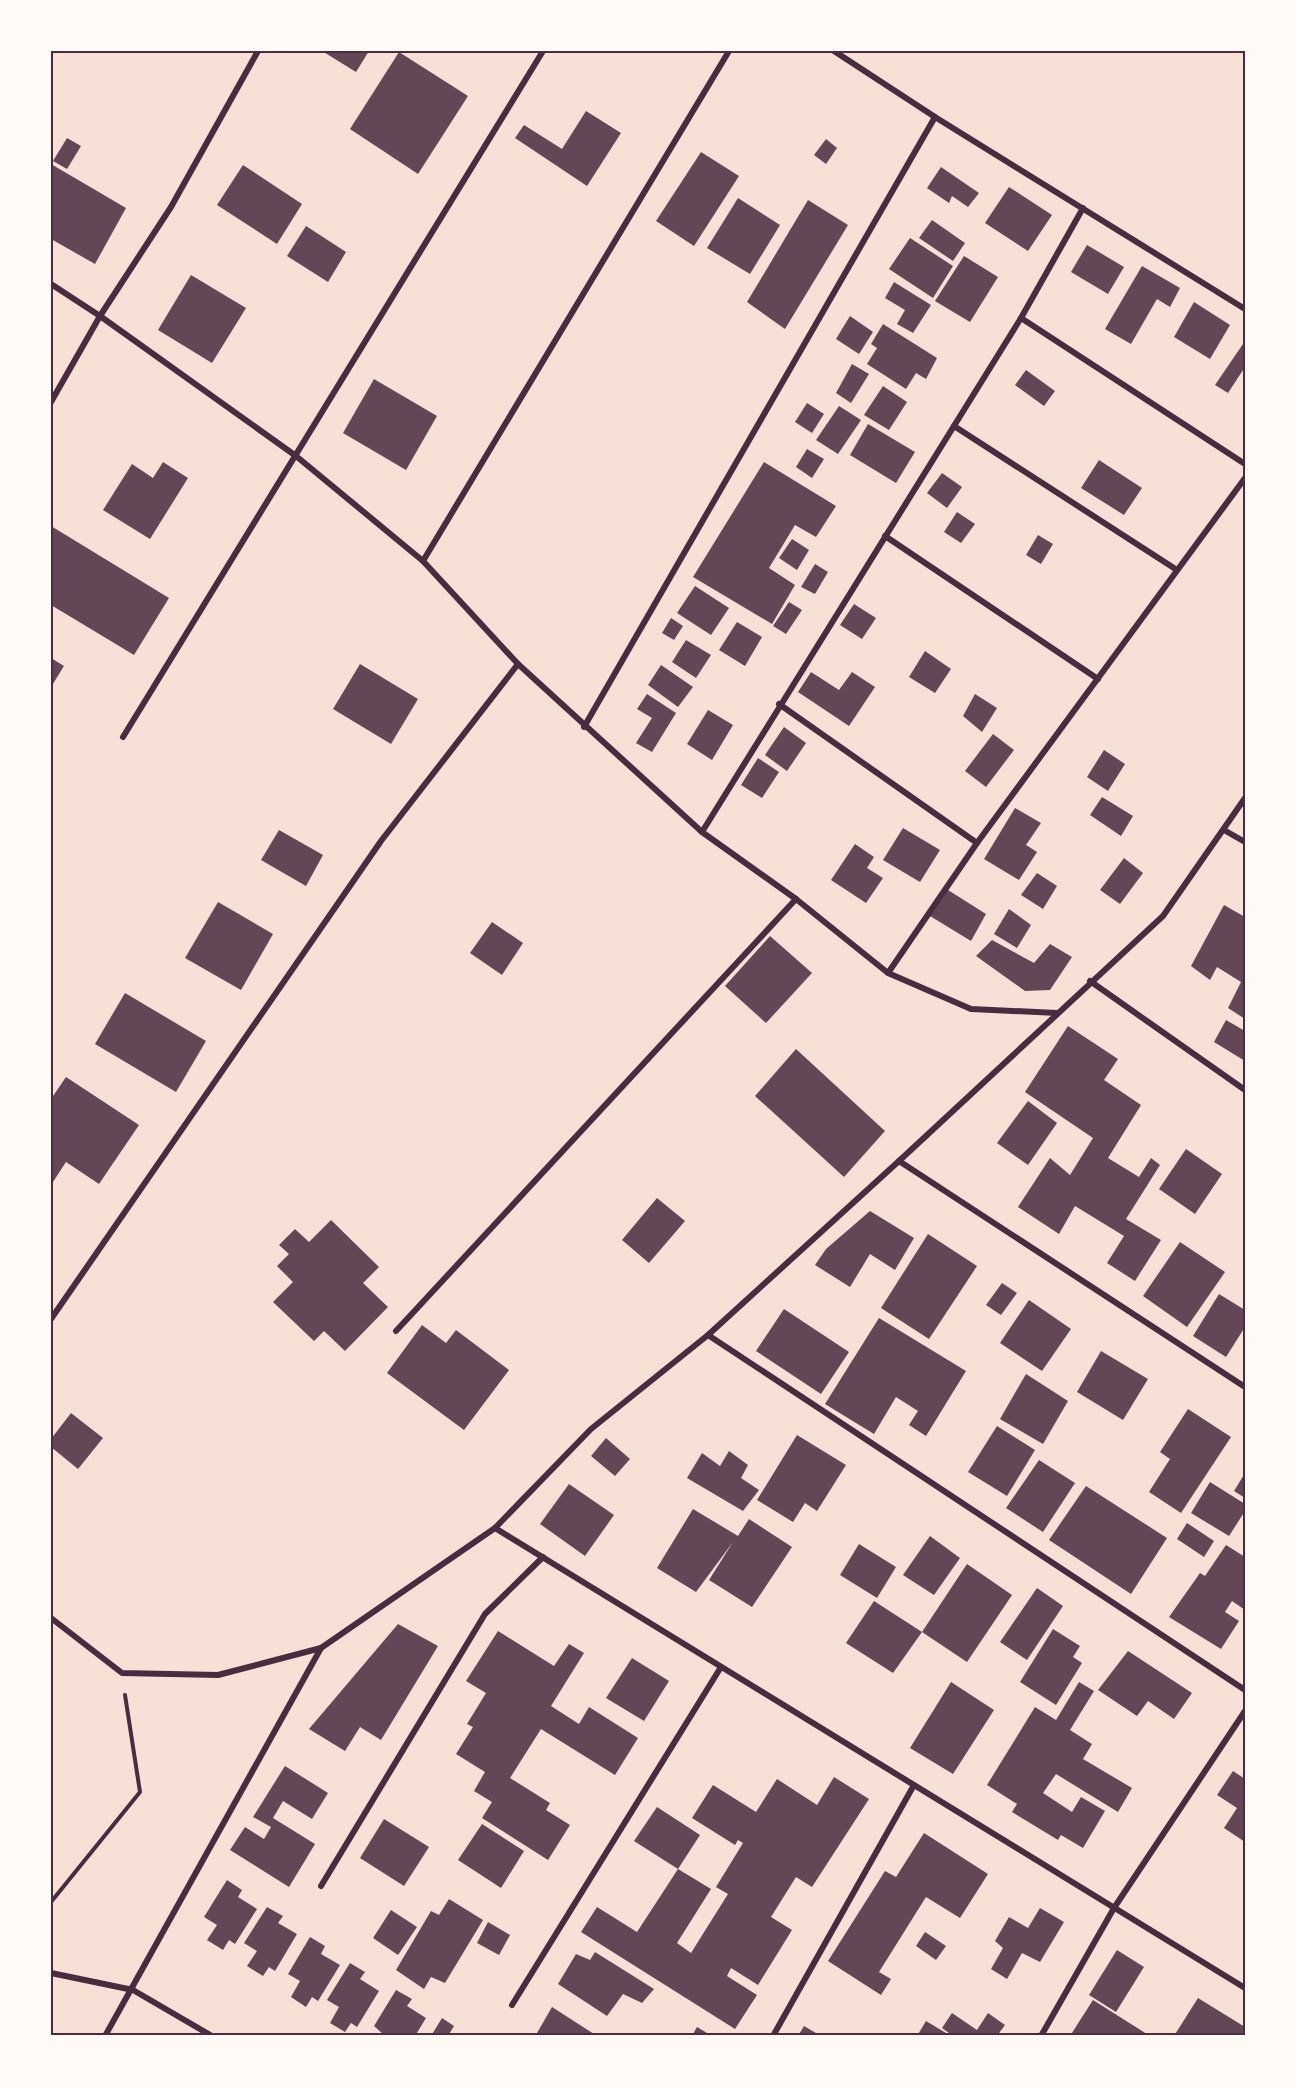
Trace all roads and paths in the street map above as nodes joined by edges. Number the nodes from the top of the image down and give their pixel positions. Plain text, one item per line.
1 (258, 51) edge
2 (543, 51) edge
3 (729, 51) edge
4 (834, 51) edge
5 (934, 117) junction
6 (1083, 208) junction
7 (51, 284) edge
8 (1245, 309) edge
9 (100, 316) junction
10 (1021, 318) junction
11 (51, 402) edge
12 (954, 426) junction
13 (296, 456) junction
14 (1245, 464) edge
15 (1245, 478) edge
16 (885, 536) junction
17 (423, 561) junction
18 (1177, 570) junction
19 (518, 664) junction
20 (1098, 678) junction
21 (779, 704) junction
22 (584, 727) junction
23 (123, 737) dead end
24 (1245, 798) edge
25 (1224, 830) junction
26 (702, 832) junction
27 (1245, 842) edge
28 (977, 843) junction
29 (796, 899) junction
30 (888, 973) junction
31 (1090, 981) junction
32 (1058, 1013) junction
33 (1245, 1090) edge
34 (898, 1161) junction
35 (51, 1319) edge
36 (396, 1330) dead end
37 (708, 1335) junction
38 (1245, 1388) edge
39 (495, 1528) junction
40 (543, 1557) junction
41 (51, 1618) edge
42 (321, 1648) junction
43 (721, 1667) junction
44 (122, 1673) junction
45 (1245, 1690) edge
46 (1245, 1711) edge
47 (914, 1785) junction
48 (321, 1886) dead end
49 (51, 1902) edge
50 (1114, 1908) junction
51 (51, 1973) edge
52 (1245, 1988) edge
53 (133, 1990) junction
54 (512, 2005) dead end
55 (105, 2036) edge
56 (212, 2036) edge
57 (773, 2036) edge
58 (1041, 2036) edge

1 - 9 street
2 - 13 street
3 - 17 street
4 - 5 street
5 - 6 street
5 - 22 street
6 - 8 street
6 - 10 street
7 - 9 street
9 - 11 street
9 - 13 street
10 - 12 street
10 - 14 street
12 - 16 street
12 - 18 street
13 - 17 street
13 - 23 street
15 - 18 street
16 - 20 street
16 - 21 street
17 - 19 street
18 - 20 street
19 - 22 street
19 - 35 street
20 - 28 street
21 - 26 street
21 - 28 street
22 - 26 street
24 - 25 street
25 - 27 street
25 - 31 street
26 - 29 street
28 - 30 street
29 - 30 street
29 - 36 street
30 - 32 street
31 - 32 street
31 - 33 street
32 - 34 street
34 - 37 street
34 - 38 street
37 - 39 street
37 - 45 street
39 - 40 street
39 - 42 street
40 - 43 street
40 - 48 street
41 - 44 street
42 - 44 street
42 - 53 street
43 - 47 street
43 - 54 street
44 - 49 path
46 - 50 street
47 - 50 street
47 - 57 street
50 - 52 street
50 - 58 street
51 - 53 street
53 - 55 street
53 - 56 street

